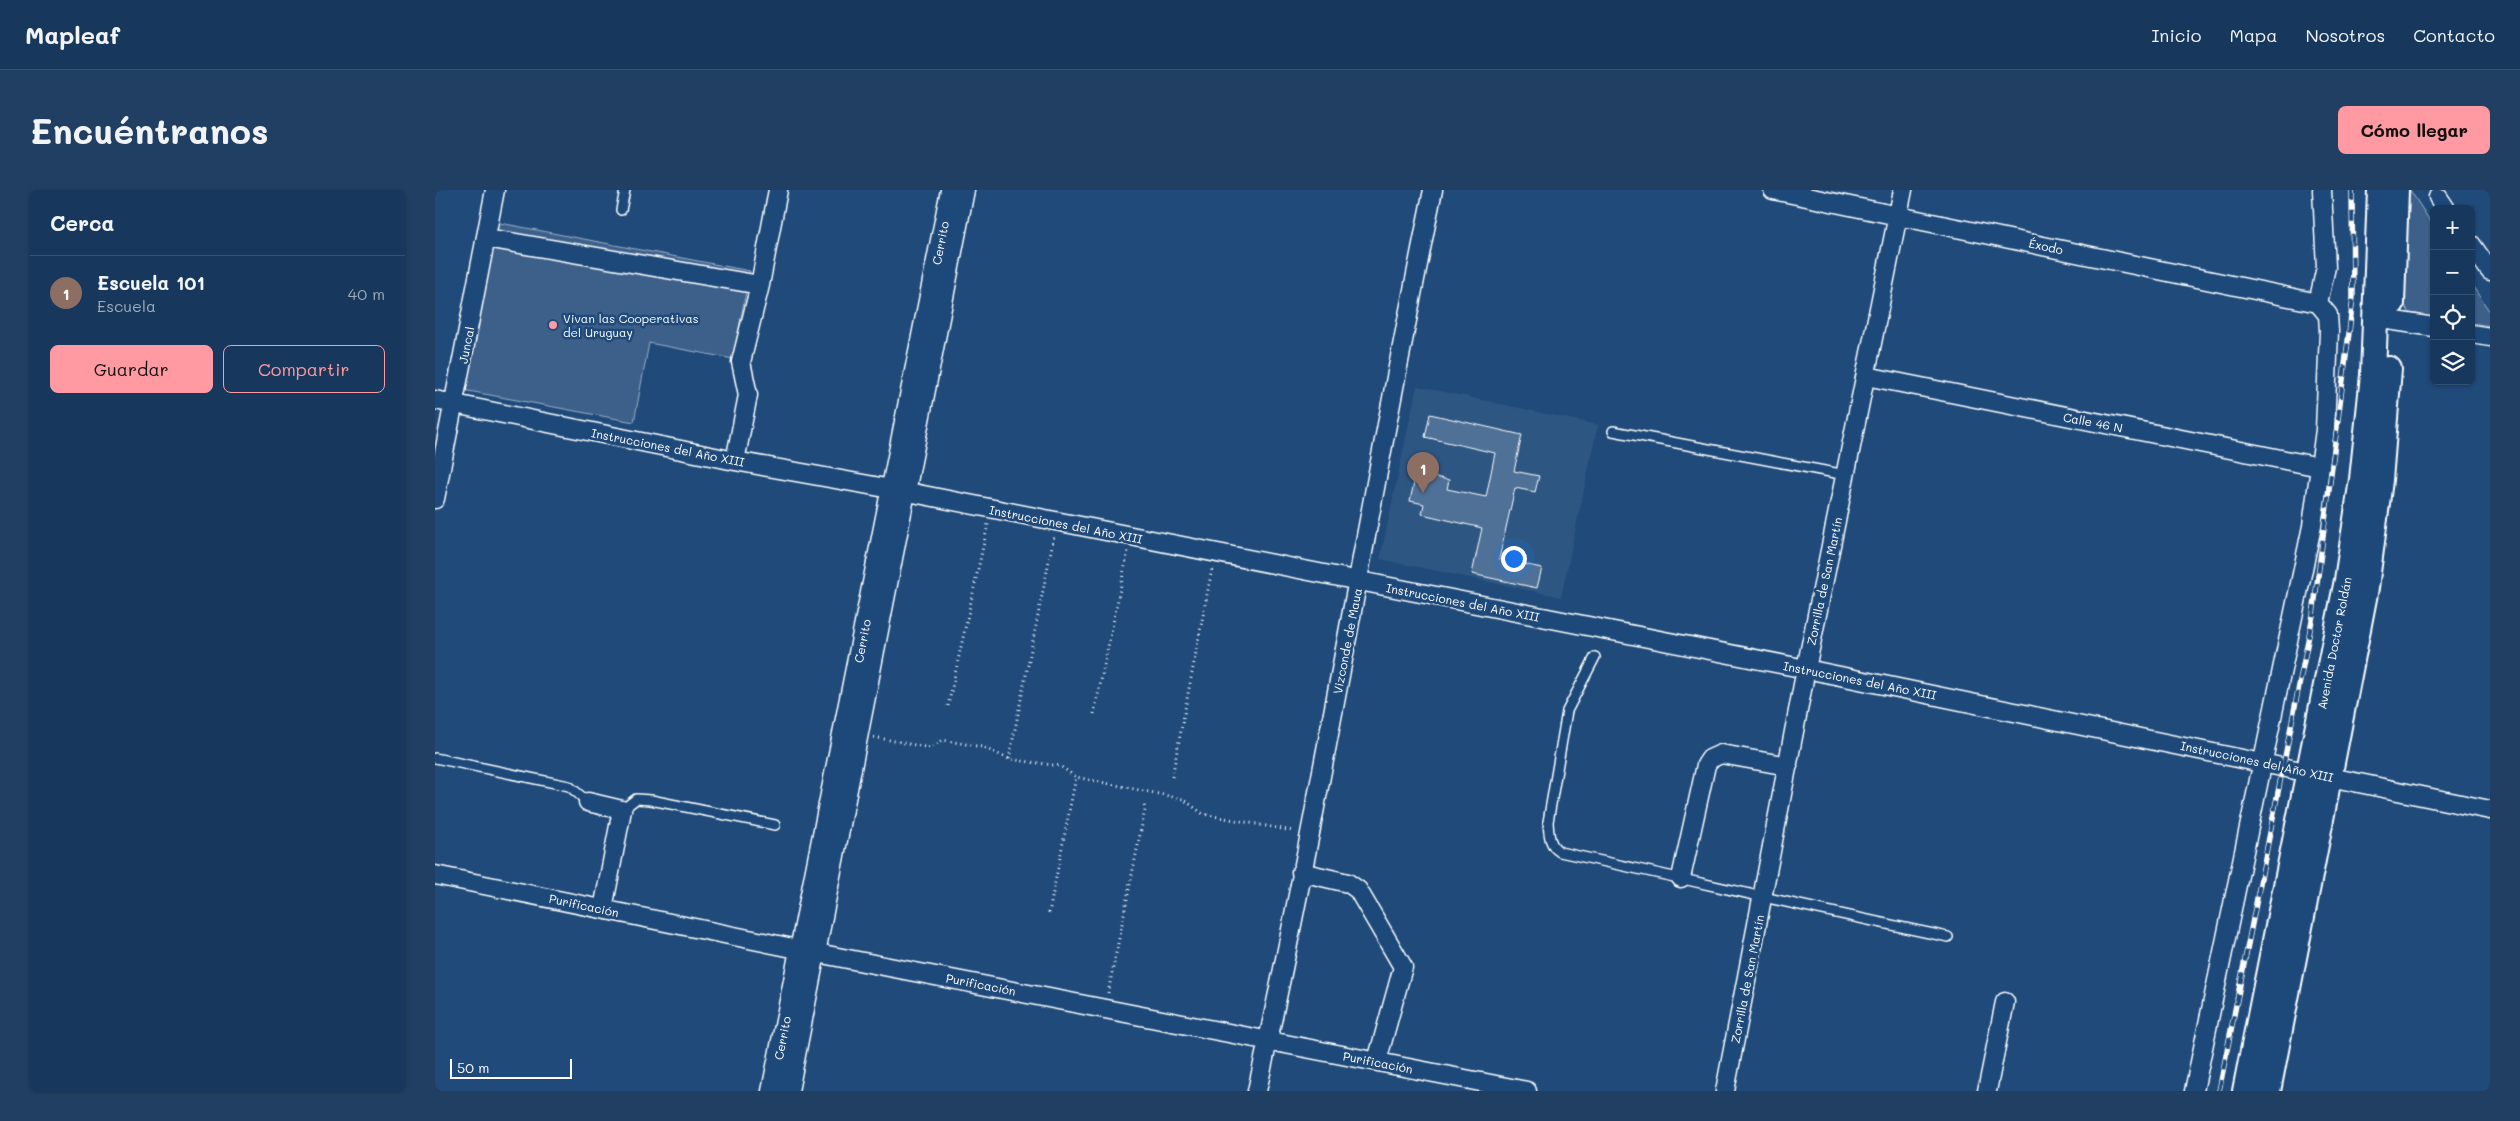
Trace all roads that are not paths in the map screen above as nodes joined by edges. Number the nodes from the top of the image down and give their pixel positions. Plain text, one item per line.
1 (495, 190) edge
2 (625, 190) edge
3 (778, 190) edge
4 (950, 190) edge
5 (965, 190) edge
6 (1433, 190) edge
7 (1773, 190) edge
8 (1903, 190) edge
9 (2322, 190) edge
10 (2379, 190) edge
11 (2395, 190) edge
12 (621, 210) dead end
13 (1898, 215) junction
14 (486, 238) junction
15 (2475, 250) edge
16 (2490, 271) edge
17 (760, 285) junction
18 (2318, 303) junction
19 (2383, 319) junction
20 (2430, 326) edge
21 (2475, 335) edge
22 (2490, 337) edge
23 (1866, 376) junction
24 (435, 400) edge
25 (454, 404) junction
26 (1613, 431) dead end
27 (735, 461) junction
28 (2321, 468) junction
29 (1846, 475) junction
30 (900, 490) junction
31 (435, 499) edge
32 (1358, 581) junction
33 (1595, 657) dead end
34 (1806, 669) junction
35 (435, 758) edge
36 (2264, 762) junction
37 (1788, 766) junction
38 (2318, 774) junction
39 (588, 802) joint
40 (621, 810) junction
41 (2490, 810) edge
42 (775, 825) dead end
43 (1301, 872) junction
44 (435, 875) edge
45 (1681, 878) junction
46 (1762, 898) junction
47 (603, 909) junction
48 (1947, 937) dead end
49 (808, 951) junction
50 (2005, 1002) dead end
51 (1269, 1040) junction
52 (1377, 1061) junction
53 (771, 1091) edge
54 (789, 1091) edge
55 (1257, 1091) edge
56 (1527, 1091) edge
57 (1725, 1091) edge
58 (1987, 1091) edge
59 (2194, 1091) edge
60 (2245, 1091) edge
61 (2268, 1091) edge

1 - 14 street, Juncal
2 - 12 lane
3 - 17 street
4 - 30 street, Cerrito
5 - 30 street, Cerrito
6 - 32 street, Vizconde de Maua
7 - 13 street, Éxodo
8 - 13 street, Zorrilla de San Martín
9 - 18 street
10 - 19 street, Avenida Doctor Roldán
11 - 19 street, Avenida Doctor Roldán
13 - 18 street, Éxodo
13 - 23 street, Zorrilla de San Martín
14 - 17 street
14 - 25 street, Juncal
15 - 16 street
17 - 27 street
18 - 28 street
19 - 20 street
19 - 38 street, Avenida Doctor Roldán
21 - 22 street
23 - 28 street, Calle 46 N
23 - 29 street, Zorrilla de San Martín
24 - 25 street, Instrucciones del Año XIII
25 - 27 street, Instrucciones del Año XIII
25 - 31 street, Juncal
26 - 29 lane
27 - 30 street, Instrucciones del Año XIII
28 - 36 street
29 - 34 street, Zorrilla de San Martín
30 - 32 street, Instrucciones del Año XIII
30 - 49 street, Cerrito
30 - 49 street, Cerrito
32 - 34 street, Instrucciones del Año XIII
32 - 43 street, Vizconde de Maua
33 - 45 lane
34 - 36 street, Instrucciones del Año XIII
34 - 37 street, Zorrilla de San Martín
35 - 39 lane
36 - 38 street, Instrucciones del Año XIII
36 - 59 street
37 - 45 street
37 - 46 street, Zorrilla de San Martín
38 - 41 street, Instrucciones del Año XIII
38 - 60 street, Avenida Doctor Roldán
38 - 61 street, Avenida Doctor Roldán
39 - 40 street
40 - 42 lane
40 - 47 street
43 - 51 street, Vizconde de Maua
43 - 52 street
44 - 47 street, Purificación
45 - 46 lane
46 - 48 lane
46 - 57 street, Zorrilla de San Martín
47 - 49 street, Purificación
49 - 51 street, Purificación
49 - 53 street, Cerrito
49 - 54 street, Cerrito
50 - 58 street
51 - 52 street, Purificación
51 - 55 street, Vizconde de Maua
52 - 56 street, Purificación

